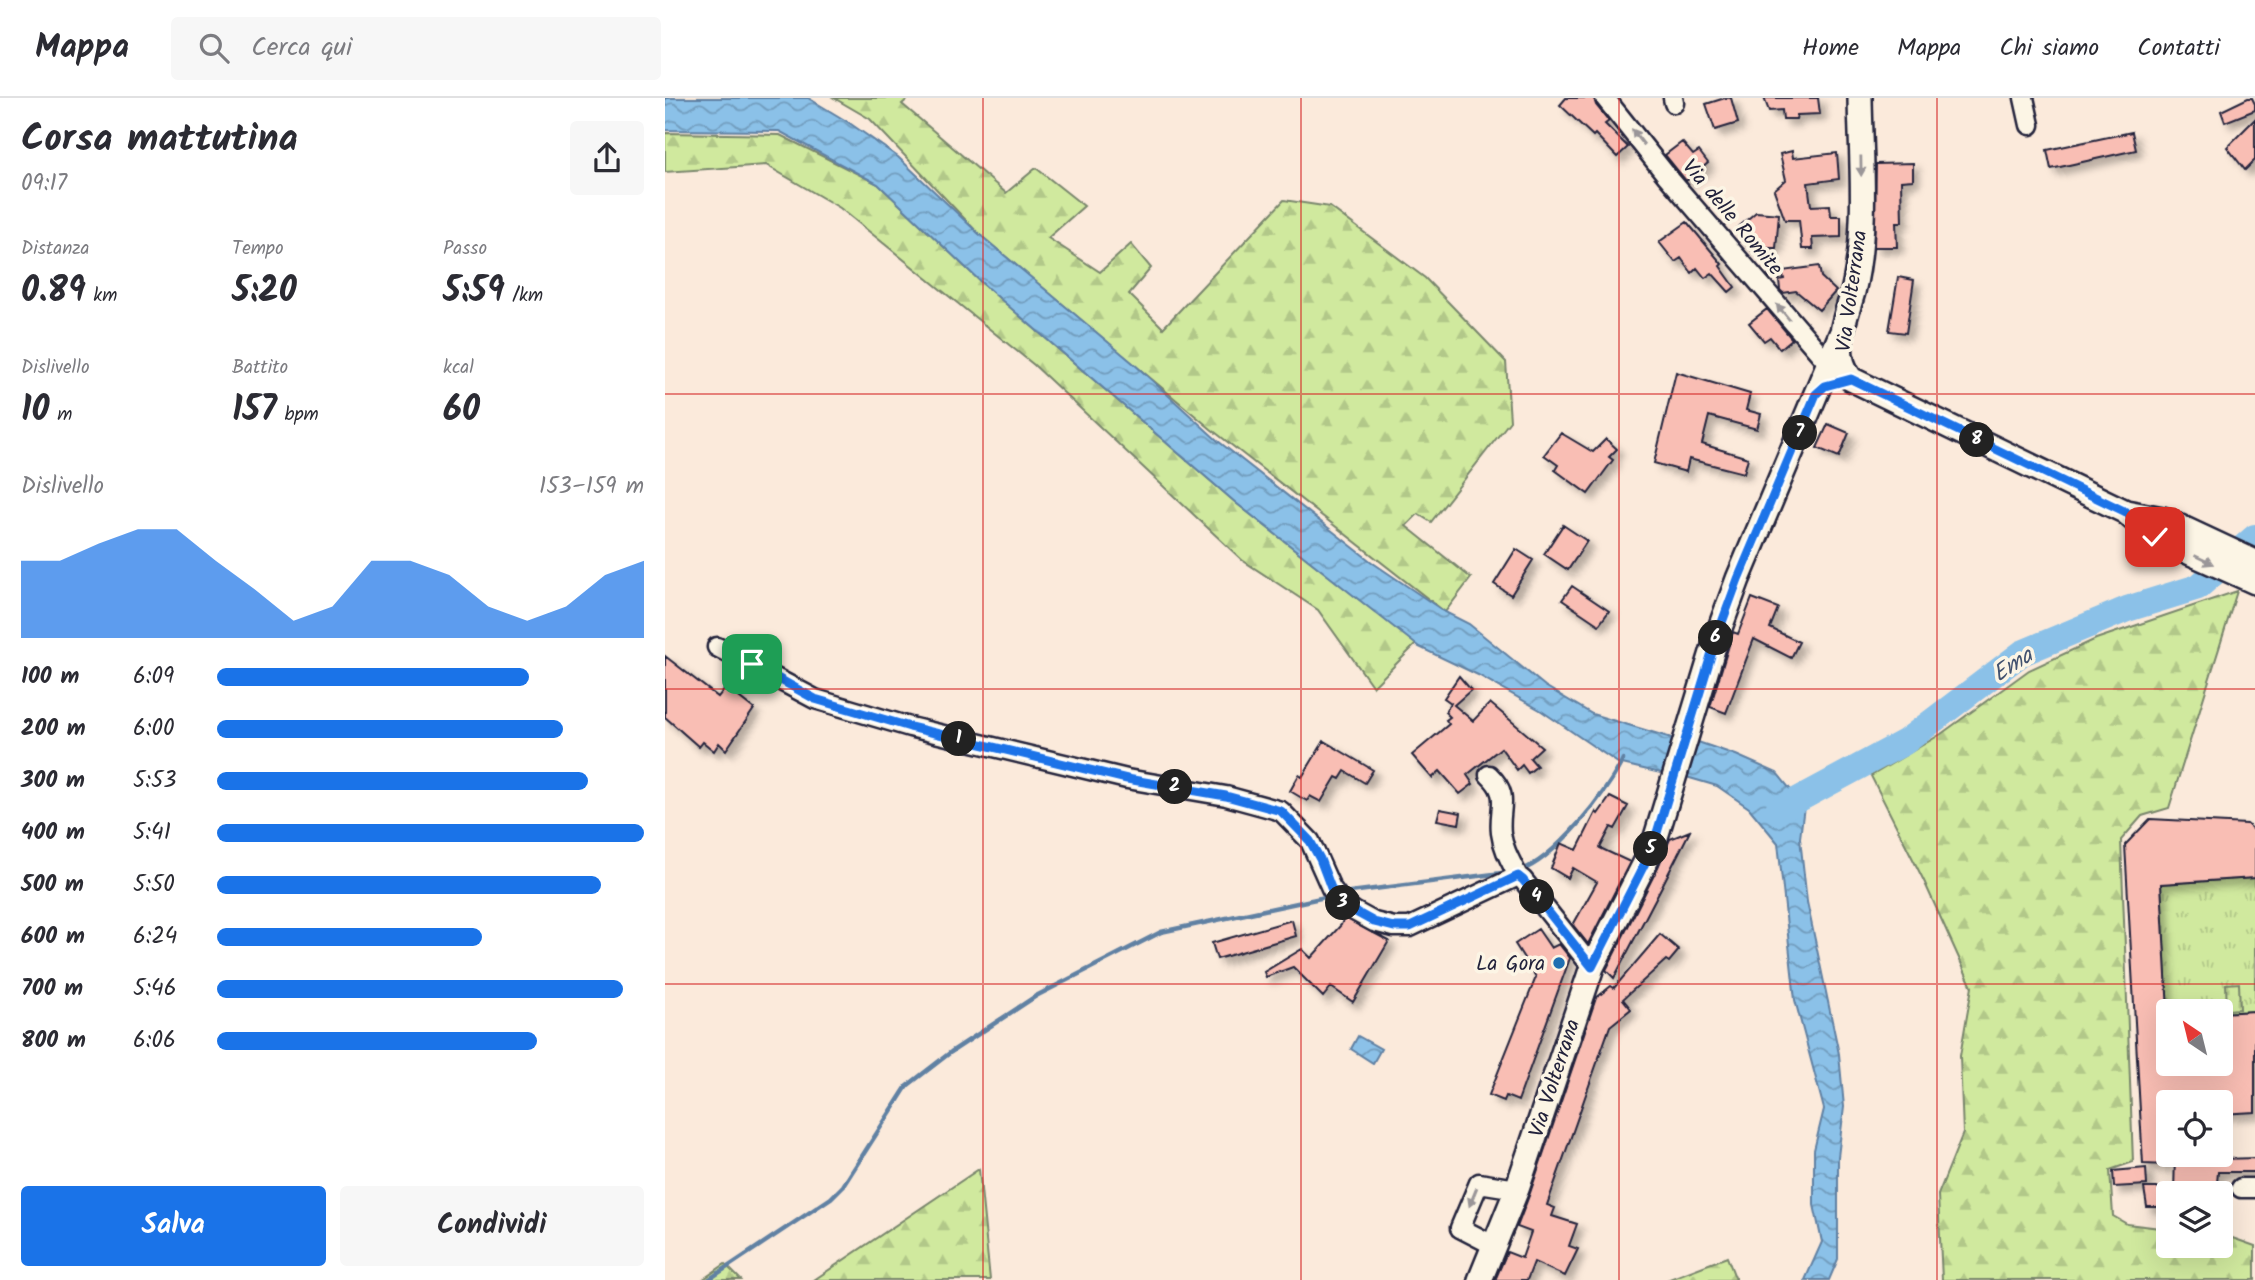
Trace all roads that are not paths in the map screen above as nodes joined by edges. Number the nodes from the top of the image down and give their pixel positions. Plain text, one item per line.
1 (1605, 98) edge
2 (1860, 98) edge
3 (2024, 98) edge
4 (2029, 125) dead end
5 (1832, 380) junction
6 (2254, 575) edge
7 (717, 647) dead end
8 (1489, 775) dead end
9 (1518, 876) junction
10 (1592, 967) junction
11 (1517, 1189) junction
12 (1495, 1246) junction
13 (1480, 1280) edge

5 -> 1 street, Via delle Romite
2 -> 5 main road, Via Volterrana
3 - 4 street
5 -> 6 main road
5 - 10 main road, Via Volterrana
7 - 9 street
8 - 9 street
9 - 10 street
10 - 11 main road, Via Volterrana
11 - 12 main road, Via Volterrana
11 -> 12 street
12 - 13 main road, Via Volterrana

